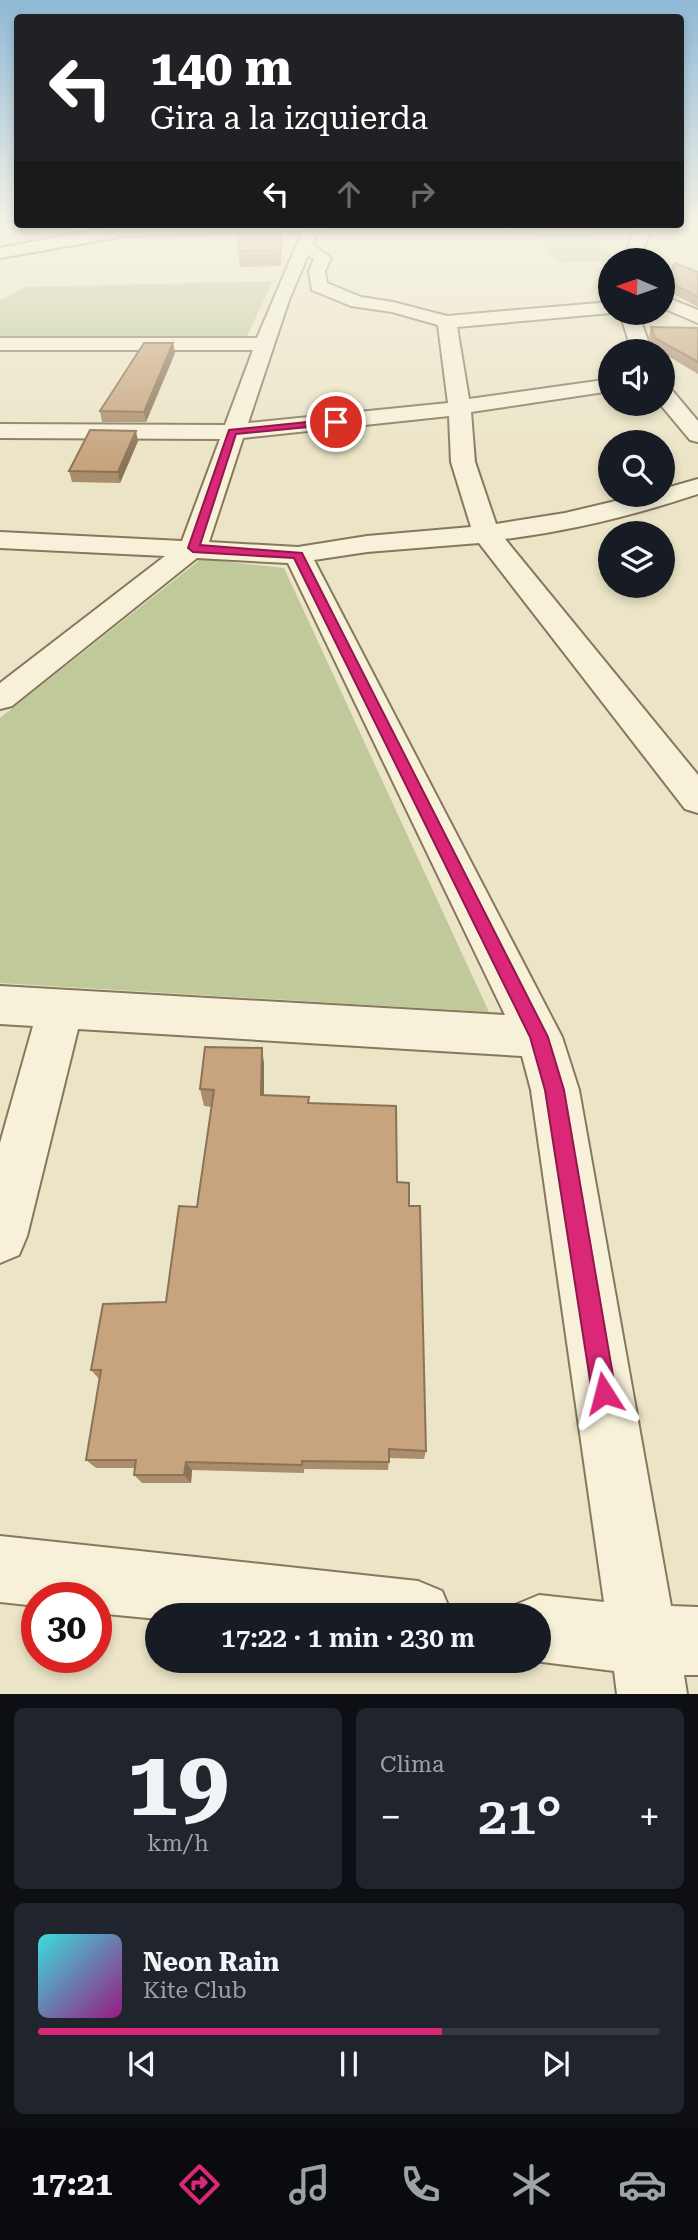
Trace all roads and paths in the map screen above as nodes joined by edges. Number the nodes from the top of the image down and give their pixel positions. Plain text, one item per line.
1 (279, 304) edge
2 (370, 304) edge
3 (676, 307) edge
4 (598, 308) edge
5 (698, 317) edge
6 (447, 322) junction
7 (0, 344) edge
8 (265, 344) junction
9 (598, 387) edge
10 (460, 408) junction
11 (675, 408) edge
12 (0, 431) edge
13 (232, 432) junction
14 (698, 435) edge
15 (698, 486) edge
16 (486, 534) junction
17 (1, 541) edge
18 (193, 548) junction
19 (298, 555) junction
20 (0, 699) edge
21 (698, 800) edge
22 (0, 1004) edge
23 (61, 1007) junction
24 (539, 1037) junction
25 (0, 1236) edge
26 (0, 1569) edge
27 (309, 1603) edge
28 (551, 1632) edge
29 (665, 1658) edge

1 - 8 street
2 - 6 street
3 - 5 street
4 - 6 street
6 - 10 street
7 - 8 street
8 - 13 street
9 - 10 street
10 - 13 street
10 - 16 street
11 - 14 street
12 - 13 street
13 - 18 street
15 - 16 street
16 - 19 street
16 - 21 street
17 - 18 street
18 - 19 street
18 - 20 street
19 - 24 street
22 - 23 street
23 - 24 street
23 - 25 street
24 - 29 street
26 - 27 street
28 - 29 street

